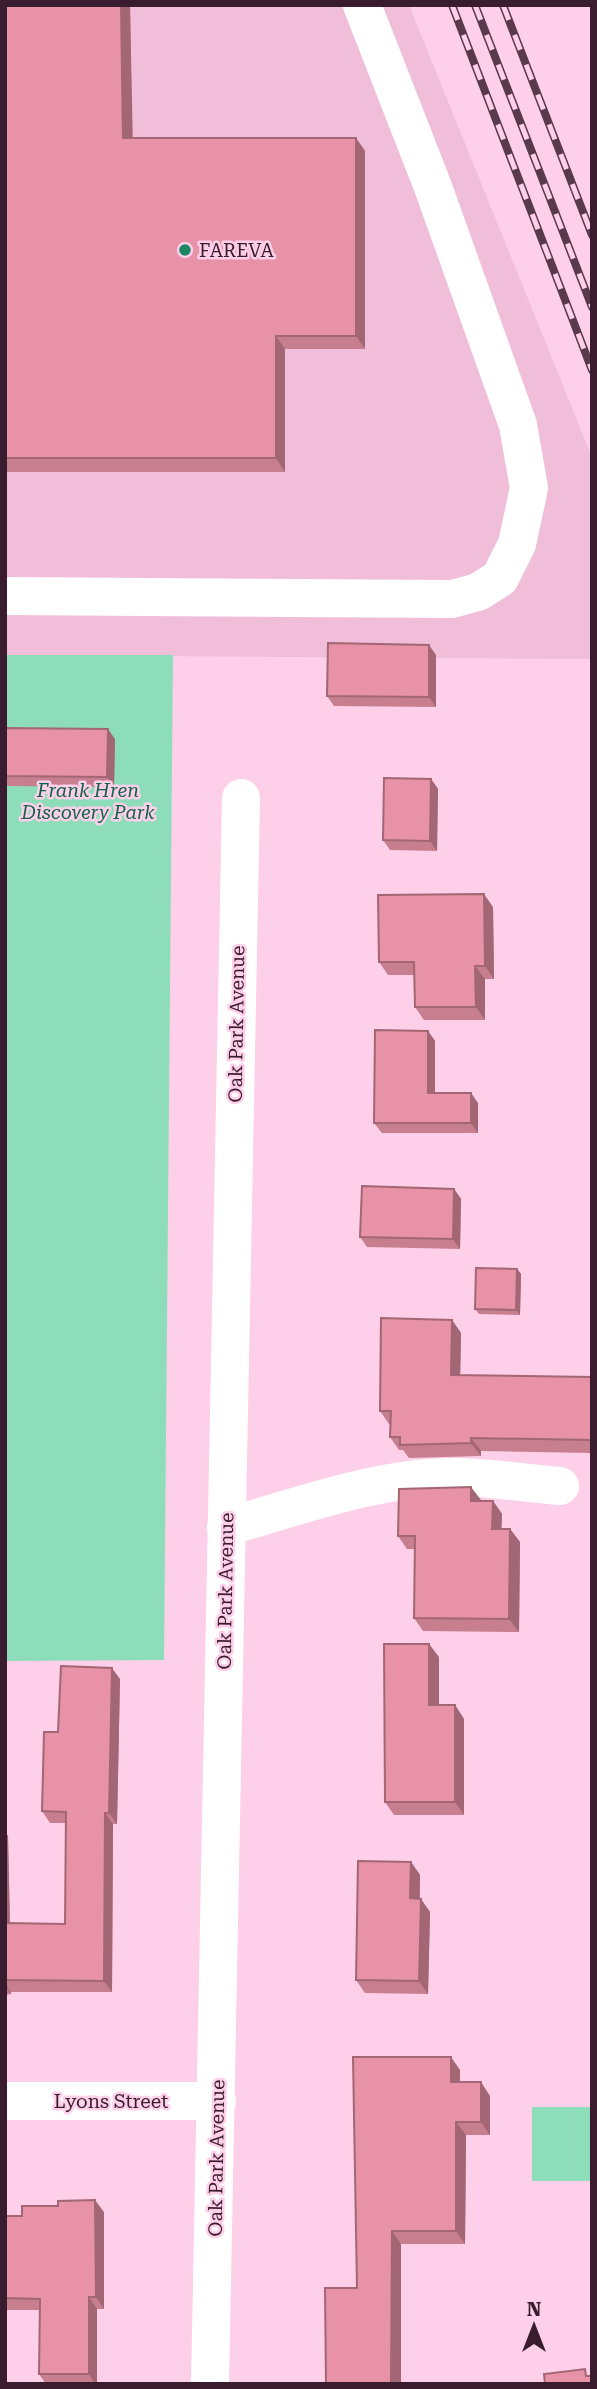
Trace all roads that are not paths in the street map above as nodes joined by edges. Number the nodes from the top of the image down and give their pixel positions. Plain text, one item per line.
1 (362, 5) edge
2 (5, 596) edge
3 (241, 798) dead end
4 (560, 1486) dead end
5 (226, 1527) junction
6 (5, 2101) edge
7 (217, 2101) junction
8 (210, 2384) edge

1 - 2 street
3 - 5 street, Oak Park Avenue
4 - 5 street
5 - 7 street, Oak Park Avenue
6 - 7 street, Lyons Street
7 - 8 street, Oak Park Avenue

